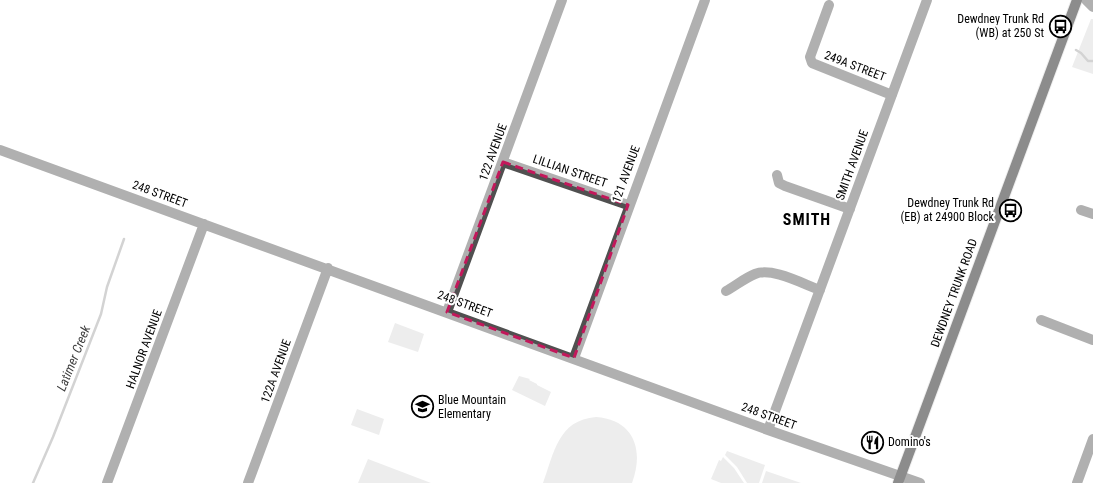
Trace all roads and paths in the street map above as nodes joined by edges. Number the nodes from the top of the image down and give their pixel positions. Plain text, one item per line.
1 (562, 0) edge
2 (705, 0) edge
3 (927, 0) edge
4 (1077, 0) edge
5 (1086, 0) edge
6 (829, 5) dead end
7 (1093, 7) edge
8 (892, 95) junction
9 (0, 150) edge
10 (503, 162) junction
11 (777, 175) dead end
12 (628, 206) junction
13 (850, 210) junction
14 (1081, 210) dead end
15 (1093, 214) edge
16 (204, 224) junction
17 (328, 268) junction
18 (820, 290) junction
19 (726, 291) dead end
20 (447, 312) junction
21 (1041, 320) dead end
22 (1093, 340) edge
23 (574, 358) junction
24 (768, 430) junction
25 (1093, 440) edge
26 (1083, 468) junction
27 (1093, 472) edge
28 (899, 479) edge
29 (108, 483) edge
30 (248, 483) edge
31 (920, 483) edge
32 (1077, 483) edge

1 - 10 street, 122 AVENUE
2 - 12 street, 121 AVENUE
3 - 8 street, SMITH AVENUE
4 - 28 main road, DEWDNEY TRUNK ROAD
5 - 7 street
6 - 8 street, 249A STREET
8 - 13 street, SMITH AVENUE
9 - 16 street, 248 STREET
10 - 12 street, LILLIAN STREET
10 - 20 street, 122 AVENUE
11 - 13 street
12 - 23 street, 121 AVENUE
13 - 18 street, SMITH AVENUE
14 - 15 street
16 - 17 street, 248 STREET
16 - 29 street, HALNOR AVENUE
17 - 20 street, 248 STREET
17 - 30 street, 122A AVENUE
18 - 19 street
18 - 24 street, SMITH AVENUE
20 - 23 street, 248 STREET
21 - 22 street
23 - 24 street, 248 STREET
24 - 28 street, 248 STREET
25 - 26 street
26 - 27 street
26 - 32 street
28 - 31 street, 248 STREET

